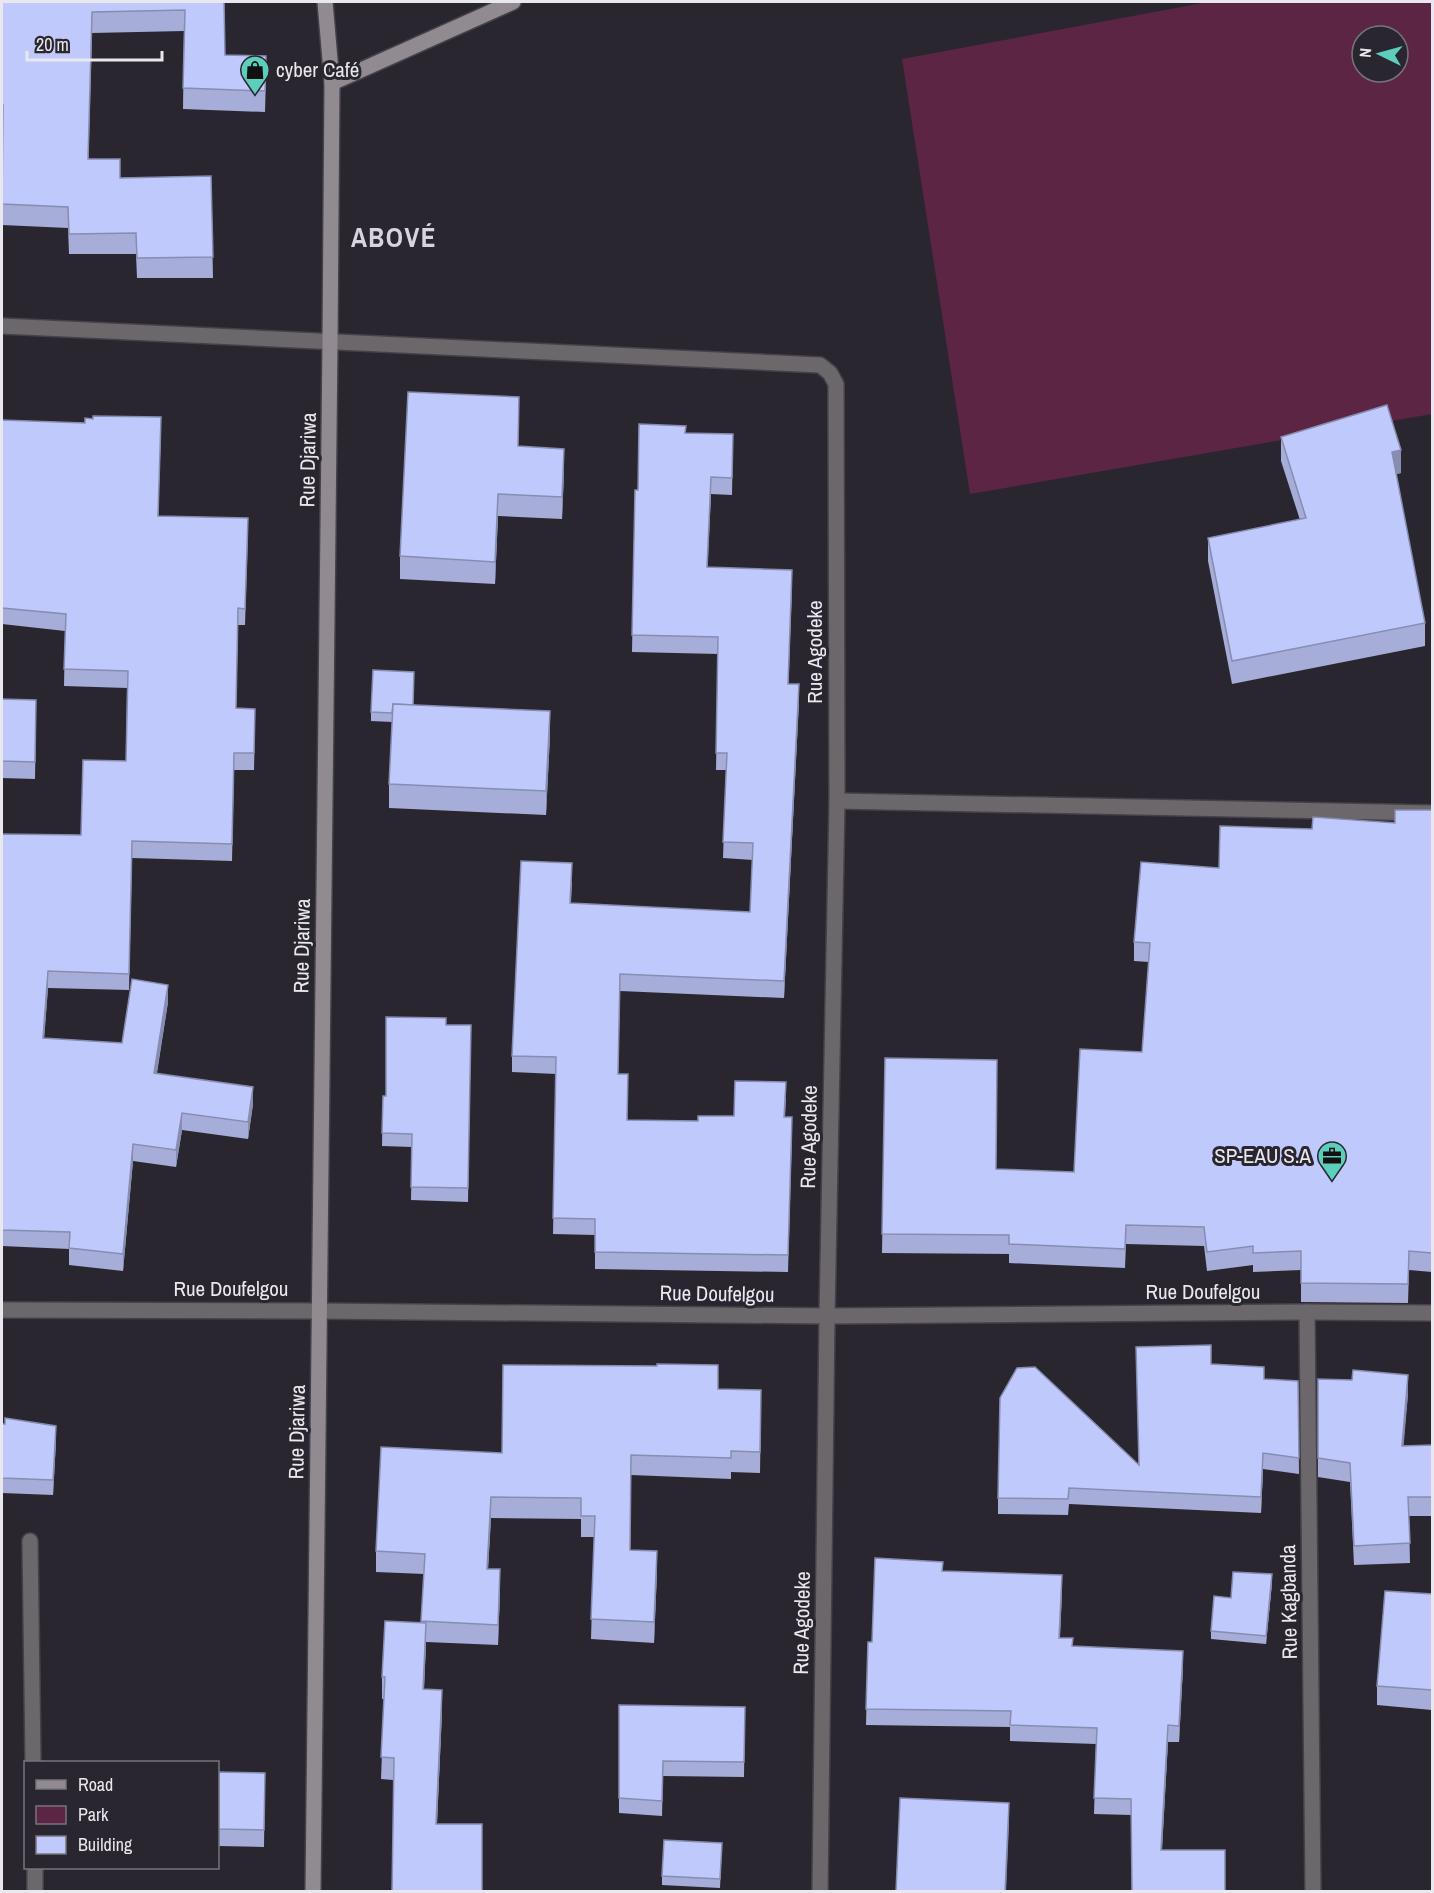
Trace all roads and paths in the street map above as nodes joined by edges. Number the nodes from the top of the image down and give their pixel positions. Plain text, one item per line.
1 (325, 2) edge
2 (513, 2) edge
3 (332, 83) junction
4 (2, 326) edge
5 (330, 343) junction
6 (837, 801) junction
7 (1432, 813) edge
8 (2, 1310) edge
9 (319, 1311) junction
10 (1307, 1312) junction
11 (1432, 1313) edge
12 (827, 1316) junction
13 (30, 1540) dead end
14 (33, 1761) edge
15 (34, 1869) edge
16 (35, 1892) edge
17 (313, 1892) edge
18 (820, 1892) edge
19 (1313, 1892) edge

1 - 3 street, Rue Djariwa
2 - 3 street
3 - 5 street, Rue Djariwa
4 - 5 street
5 - 6 street, Rue Agodeke
5 - 9 street, Rue Djariwa
6 - 7 street
6 - 12 street, Rue Agodeke
8 - 9 street, Rue Doufelgou
9 - 12 street, Rue Doufelgou
9 - 17 street, Rue Djariwa
10 - 11 street, Rue Doufelgou
10 - 12 street, Rue Doufelgou
10 - 19 street, Rue Kagbanda
12 - 18 street, Rue Agodeke
13 - 14 street
15 - 16 street

